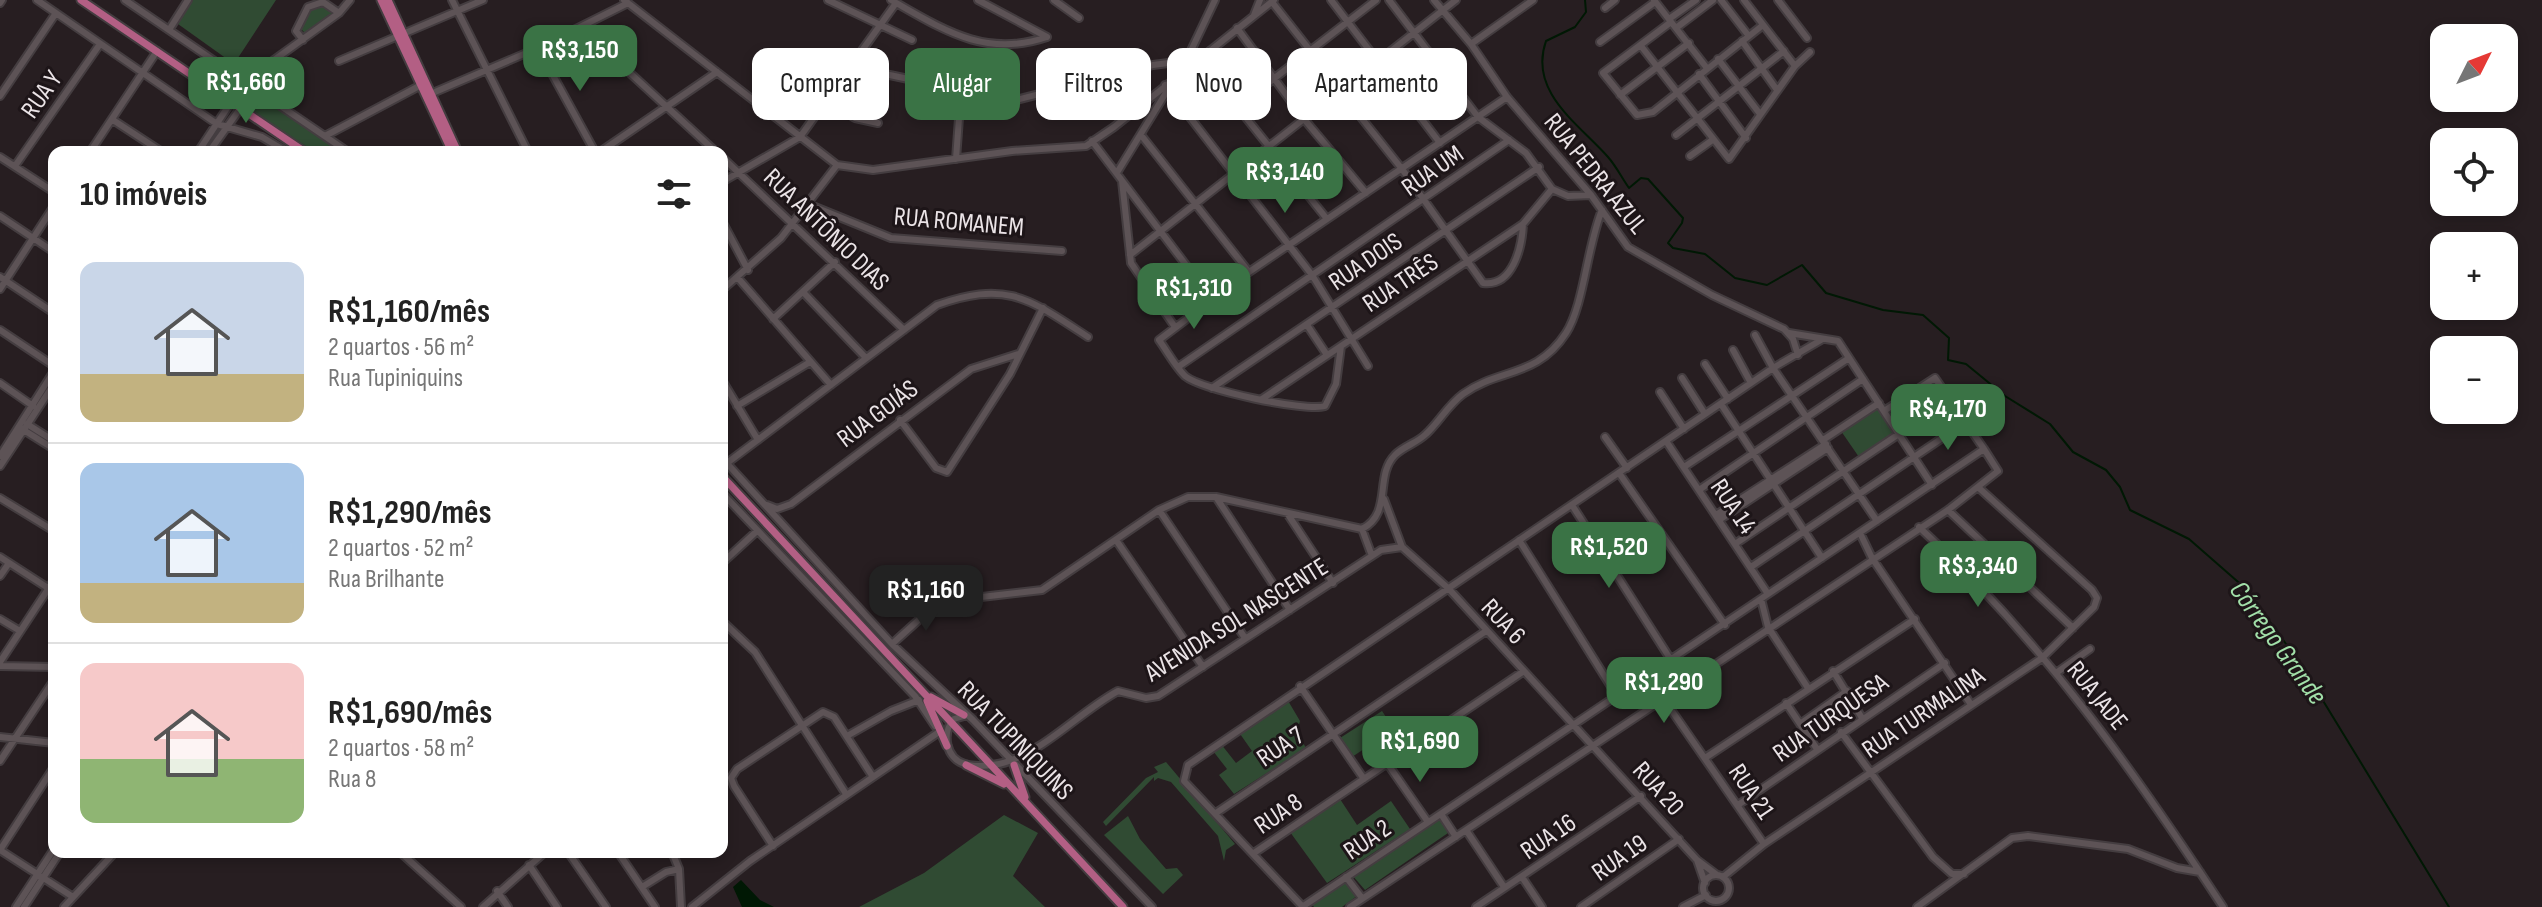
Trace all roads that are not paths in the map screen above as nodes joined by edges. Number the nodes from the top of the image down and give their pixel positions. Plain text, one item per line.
1 (37, 0) edge
2 (81, 0) edge
3 (125, 0) edge
4 (188, 0) edge
5 (350, 0) edge
6 (381, 0) edge
7 (388, 0) edge
8 (452, 0) edge
9 (483, 0) edge
10 (828, 0) edge
11 (1054, 0) edge
12 (1215, 0) edge
13 (1260, 0) edge
14 (1331, 0) edge
15 (1376, 0) edge
16 (1389, 0) edge
17 (1434, 0) edge
18 (1456, 0) edge
19 (1533, 0) edge
20 (1615, 0) edge
21 (1713, 0) edge
22 (1721, 0) edge
23 (1744, 0) edge
24 (1778, 0) edge
25 (626, 1) edge
26 (982, 1) edge
27 (1273, 1) edge
28 (1654, 1) edge
29 (1691, 1) edge
30 (839, 2) edge
31 (893, 2) edge
32 (1605, 8) dead end
33 (1442, 9) junction
34 (458, 11) junction
35 (56, 13) junction
36 (339, 13) junction
37 (1254, 15) junction
38 (1079, 18) dead end
39 (1346, 21) junction
40 (1672, 23) junction
41 (881, 25) junction
42 (1763, 25) junction
43 (581, 28) junction
44 (1237, 28) junction
45 (169, 30) junction
46 (1414, 33) junction
47 (1748, 35) junction
48 (400, 36) junction
49 (1807, 38) dead end
50 (303, 40) junction
51 (912, 40) dead end
52 (1742, 41) junction
53 (1600, 42) dead end
54 (1689, 43) junction
55 (100, 44) junction
56 (1471, 44) junction
57 (1641, 46) junction
58 (538, 48) junction
59 (865, 48) edge
60 (1192, 48) edge
61 (1212, 48) edge
62 (1308, 48) edge
63 (1310, 48) edge
64 (1366, 48) edge
65 (1396, 48) edge
66 (157, 51) junction
67 (1784, 51) junction
68 (1810, 52) dead end
69 (1718, 59) junction
70 (339, 61) dead end
71 (1167, 64) edge
72 (1795, 66) junction
73 (1287, 67) edge
74 (1658, 67) junction
75 (1706, 67) junction
76 (485, 70) junction
77 (1762, 70) junction
78 (717, 72) junction
79 (143, 73) junction
80 (1699, 74) junction
81 (1274, 77) junction
82 (1271, 79) edge
83 (249, 81) junction
84 (424, 84) junction
85 (1740, 86) junction
86 (1166, 88) junction
87 (1777, 90) junction
88 (1674, 92) junction
89 (429, 95) junction
90 (1287, 95) edge
91 (1620, 95) junction
92 (0, 96) edge
93 (1507, 97) junction
94 (230, 101) junction
95 (1020, 101) edge
96 (1719, 103) junction
97 (668, 107) junction
98 (241, 108) junction
99 (1760, 114) junction
100 (1478, 117) junction
101 (113, 120) junction
102 (813, 120) edge
103 (864, 120) edge
104 (959, 120) edge
105 (1247, 120) edge
106 (1303, 120) edge
107 (1305, 120) edge
108 (1363, 120) edge
109 (1422, 120) edge
110 (1696, 121) junction
111 (878, 123) dead end
112 (217, 124) junction
113 (226, 126) junction
114 (1141, 135) junction
115 (1676, 135) dead end
116 (325, 136) junction
117 (800, 137) junction
118 (1746, 138) junction
119 (1509, 140) junction
120 (1092, 141) junction
121 (1711, 141) junction
122 (1440, 143) junction
123 (1267, 145) junction
124 (94, 146) edge
125 (153, 146) edge
126 (202, 146) edge
127 (213, 146) edge
128 (277, 146) edge
129 (296, 146) edge
130 (339, 146) edge
131 (452, 146) edge
132 (525, 146) edge
133 (594, 146) edge
134 (606, 146) edge
135 (710, 146) edge
136 (1690, 156) dead end
137 (0, 157) edge
138 (956, 159) junction
139 (728, 163) edge
140 (837, 165) junction
141 (15, 166) junction
142 (1539, 167) junction
143 (1402, 169) junction
144 (738, 172) junction
145 (1232, 173) junction
146 (1120, 174) junction
147 (728, 178) edge
148 (48, 188) edge
149 (1552, 189) junction
150 (1366, 193) junction
151 (1591, 195) junction
152 (1425, 200) junction
153 (1197, 202) junction
154 (810, 205) junction
155 (1602, 210) junction
156 (48, 215) edge
157 (0, 216) edge
158 (1327, 219) junction
159 (794, 223) junction
160 (1523, 224) junction
161 (1446, 230) junction
162 (1161, 231) junction
163 (728, 232) edge
164 (33, 238) junction
165 (1289, 244) junction
166 (48, 248) edge
167 (1062, 251) dead end
168 (1131, 259) junction
169 (1467, 261) junction
170 (835, 262) junction
171 (748, 270) junction
172 (1249, 272) junction
173 (1312, 275) junction
174 (738, 278) junction
175 (3, 279) edge
176 (728, 286) edge
177 (0, 289) edge
178 (803, 292) junction
179 (1211, 298) junction
180 (1333, 307) junction
181 (1043, 308) junction
182 (48, 309) edge
183 (773, 319) junction
184 (1307, 325) junction
185 (1175, 327) junction
186 (0, 330) edge
187 (904, 330) junction
188 (1789, 333) junction
189 (1755, 335) dead end
190 (1088, 337) dead end
191 (1353, 337) junction
192 (1821, 340) junction
193 (1341, 346) junction
194 (1733, 350) dead end
195 (1018, 354) junction
196 (1327, 355) junction
197 (1798, 355) junction
198 (866, 358) junction
199 (1849, 358) junction
200 (810, 362) junction
201 (1705, 364) dead end
202 (48, 365) edge
203 (1368, 366) dead end
204 (1178, 367) junction
205 (1773, 368) junction
206 (1682, 378) dead end
207 (1863, 379) junction
208 (48, 381) edge
209 (0, 383) edge
210 (1751, 383) junction
211 (831, 385) junction
212 (1212, 388) junction
213 (728, 390) edge
214 (48, 391) edge
215 (1660, 392) dead end
216 (1792, 395) junction
217 (1262, 399) junction
218 (1728, 399) junction
219 (1951, 399) junction
220 (1879, 403) junction
221 (1721, 404) junction
222 (737, 406) junction
223 (35, 407) junction
224 (1884, 411) junction
225 (1705, 414) junction
226 (1807, 417) junction
227 (900, 420) junction
228 (1966, 422) junction
229 (23, 425) junction
230 (1684, 429) junction
231 (1738, 430) junction
232 (1899, 434) junction
233 (0, 436) edge
234 (1605, 437) dead end
235 (48, 438) edge
236 (758, 440) junction
237 (1666, 441) junction
238 (9, 442) junction
239 (48, 444) edge
240 (1826, 444) junction
241 (1984, 449) junction
242 (1754, 454) junction
243 (0, 456) edge
244 (1914, 457) junction
245 (728, 459) edge
246 (728, 464) edge
247 (0, 466) edge
248 (1684, 467) junction
249 (1627, 468) junction
250 (1844, 470) junction
251 (1619, 473) junction
252 (1771, 481) junction
253 (728, 482) edge
254 (1932, 485) junction
255 (1979, 488) junction
256 (1699, 490) junction
257 (1860, 494) junction
258 (1216, 497) junction
259 (0, 498) edge
260 (1384, 499) junction
261 (728, 500) edge
262 (765, 505) junction
263 (1572, 505) junction
264 (1789, 508) junction
265 (1159, 510) junction
266 (1948, 510) junction
267 (1287, 513) junction
268 (1717, 517) junction
269 (1877, 521) junction
270 (48, 527) edge
271 (1919, 527) junction
272 (1362, 529) junction
273 (757, 531) junction
274 (1805, 531) junction
275 (1860, 533) junction
276 (1116, 540) junction
277 (1519, 540) junction
278 (1735, 544) junction
279 (1402, 547) junction
280 (1372, 556) junction
281 (0, 557) edge
282 (728, 558) edge
283 (1822, 558) junction
284 (1872, 558) junction
285 (9, 563) junction
286 (1751, 567) junction
287 (811, 572) junction
288 (0, 576) edge
289 (1333, 583) junction
290 (48, 588) joint
291 (1449, 589) junction
292 (816, 590) junction
293 (1768, 594) junction
294 (1761, 599) junction
295 (1290, 610) junction
296 (0, 619) edge
297 (1915, 619) junction
298 (1725, 625) junction
299 (728, 627) edge
300 (1768, 627) junction
301 (2073, 628) junction
302 (20, 631) junction
303 (1486, 631) junction
304 (1245, 638) junction
305 (892, 644) junction
306 (2090, 649) dead end
307 (2042, 658) junction
308 (1671, 660) junction
309 (1945, 663) junction
310 (0, 664) edge
311 (48, 667) edge
312 (1203, 667) junction
313 (1524, 671) junction
314 (1833, 671) junction
315 (2056, 673) junction
316 (1647, 675) junction
317 (1300, 686) junction
318 (1808, 688) junction
319 (48, 689) edge
320 (1847, 691) junction
321 (920, 696) junction
322 (1617, 696) junction
323 (1663, 698) junction
324 (1786, 703) junction
325 (1970, 703) junction
326 (966, 715) junction
327 (1862, 718) junction
328 (951, 722) junction
329 (802, 724) junction
330 (1800, 724) junction
331 (1574, 725) junction
332 (938, 732) junction
333 (1841, 732) junction
334 (1333, 735) junction
335 (847, 736) junction
336 (0, 737) edge
337 (15, 738) junction
338 (48, 742) edge
339 (1595, 742) junction
340 (947, 746) junction
341 (1817, 749) junction
342 (1705, 758) junction
343 (0, 761) edge
344 (1012, 763) junction
345 (1387, 763) junction
346 (988, 764) junction
347 (966, 765) junction
348 (1869, 773) junction
349 (48, 776) edge
350 (873, 777) junction
351 (1364, 779) junction
352 (1010, 787) junction
353 (846, 794) junction
354 (1641, 796) junction
355 (1028, 803) junction
356 (1738, 805) junction
357 (1216, 813) junction
358 (1441, 814) junction
359 (1428, 822) junction
360 (1466, 830) junction
361 (1456, 837) junction
362 (1679, 839) junction
363 (1764, 844) junction
364 (773, 846) junction
365 (0, 850) edge
366 (1254, 853) junction
367 (50, 858) edge
368 (55, 858) edge
369 (109, 858) edge
370 (407, 858) edge
371 (538, 858) edge
372 (572, 858) edge
373 (622, 858) edge
374 (674, 858) edge
375 (1697, 860) junction
376 (529, 865) junction
377 (679, 869) junction
378 (2200, 872) junction
379 (1965, 874) junction
380 (41, 875) junction
381 (1720, 876) junction
382 (1346, 877) junction
383 (1522, 877) junction
384 (1705, 883) junction
385 (642, 887) junction
386 (1504, 887) junction
387 (497, 891) junction
388 (1706, 895) junction
389 (73, 897) junction
390 (1362, 898) junction
391 (16, 907) edge
392 (24, 907) edge
393 (64, 907) edge
394 (461, 907) edge
395 (483, 907) edge
396 (508, 907) edge
397 (557, 907) edge
398 (606, 907) edge
399 (655, 907) edge
400 (681, 907) edge
401 (692, 907) edge
402 (1123, 907) edge
403 (1152, 907) edge
404 (1303, 907) edge
405 (1350, 907) edge
406 (1476, 907) edge
407 (1542, 907) edge
408 (1581, 907) edge
409 (1683, 907) edge
410 (1917, 907) edge
411 (2223, 907) edge

1 - 35 street
2 - 66 main road
3 - 45 street
4 - 45 street
5 - 36 street
6 - 48 main road
7 - 48 main road
8 - 34 street
9 - 34 street
10 - 30 street
11 - 38 street
12 - 60 street
13 - 37 street
14 - 39 street
15 - 39 street
16 - 46 street
17 - 33 street, RUA PEDRA AZUL
18 - 33 street
19 - 56 street
20 - 32 street
21 - 40 street
22 - 47 street
23 - 42 street
24 - 49 street
25 - 43 street
25 - 78 street
26 - 31 street
27 - 37 street
27 - 62 street
28 - 40 street
28 - 53 street
29 - 40 street
30 - 41 street
31 - 41 street
33 - 46 street
33 - 56 street, RUA PEDRA AZUL
34 - 48 street
34 - 76 street
35 - 55 street
35 - 92 street
36 - 50 street
36 - 50 street
37 - 44 street
39 - 63 street
39 - 64 street
40 - 54 street
40 - 57 street
41 - 51 street
41 - 59 street
42 - 47 street
42 - 67 street
43 - 58 street
43 - 97 street
44 - 61 street
44 - 81 street
45 - 83 street
46 - 65 street
46 - 100 street
47 - 52 street
48 - 70 street
48 - 84 main road
50 - 83 street
52 - 69 street
52 - 77 street
54 - 74 street
54 - 75 street
55 - 79 street
55 - 141 street, RUA Y
56 - 93 street, RUA PEDRA AZUL
57 - 74 street
57 - 91 street
58 - 76 street
58 - 133 street
66 - 79 street
66 - 94 main road
67 - 72 street
67 - 77 street
68 - 72 street
69 - 75 street
69 - 85 street
71 - 95 street
72 - 87 street
73 - 81 street
74 - 88 street
74 - 91 street
75 - 80 street
76 - 89 street
76 - 132 street
77 - 85 street
77 - 87 street
78 - 97 street
78 - 117 street
79 - 101 street
79 - 112 street
80 - 88 street
80 - 96 street
81 - 82 street
81 - 90 street
83 - 94 street
83 - 98 street
83 - 116 street
84 - 89 main road
84 - 116 street
85 - 96 street
85 - 99 street
86 - 114 street
86 - 120 street
86 - 145 street
87 - 99 street
88 - 91 street
88 - 110 street
89 - 131 main road
93 - 100 street
93 - 151 street, RUA PEDRA AZUL
94 - 98 main road
94 - 112 street
96 - 110 street
96 - 118 street
97 - 134 street
97 - 135 street
98 - 113 street
98 - 129 main road
99 - 118 street
100 - 119 street
100 - 122 street
101 - 124 street
101 - 125 street
102 - 117 street
103 - 111 street
104 - 138 street
105 - 123 street
106 - 123 street
107 - 150 street
108 - 143 street
109 - 122 street
110 - 115 street
110 - 121 street
112 - 113 street
112 - 126 street
113 - 127 street
113 - 128 street
114 - 146 street
114 - 153 street
116 - 130 street
117 - 140 street
117 - 144 street
118 - 121 street
119 - 142 street
119 - 152 street, RUA UM
120 - 138 street
120 - 146 street
121 - 136 street
122 - 143 street
123 - 145 street
123 - 158 street
137 - 141 street
138 - 140 street
139 - 144 street, RUA ANTÔNIO DIAS
140 - 154 street
141 - 148 street
142 - 149 street
142 - 161 street, RUA DOIS
143 - 150 street
143 - 152 street
144 - 147 street
144 - 159 street, RUA ANTÔNIO DIAS
145 - 153 street
145 - 165 street
146 - 162 street
146 - 168 street
149 - 151 street
149 - 160 street, RUA TRÊS
150 - 158 street
151 - 155 street, RUA PEDRA AZUL
152 - 161 street
152 - 173 street, RUA UM
153 - 162 street
153 - 172 street
154 - 159 street
154 - 167 street, RUA ROMANEM
155 - 188 street, RUA PEDRA AZUL
155 - 260 street
156 - 164 street
157 - 164 street
158 - 165 street
159 - 170 street, RUA ANTÔNIO DIAS
159 - 171 street
160 - 169 street, RUA TRÊS
160 - 169 street
161 - 169 street
161 - 180 street, RUA DOIS
162 - 168 street
162 - 179 street
163 - 171 street
164 - 166 street
164 - 175 street
165 - 172 street
165 - 173 street
168 - 185 street
169 - 191 street, RUA TRÊS
170 - 178 street
170 - 187 street, RUA ANTÔNIO DIAS
171 - 174 street
172 - 179 street
173 - 180 street
173 - 204 street, RUA UM
174 - 176 street
174 - 183 street
175 - 177 street
175 - 182 street
178 - 183 street
178 - 198 street
179 - 185 street
180 - 184 street, RUA DOIS
180 - 191 street
181 - 187 street
181 - 190 street
181 - 195 street
183 - 200 street
184 - 196 street
184 - 212 street, RUA DOIS
185 - 204 street
186 - 202 street
187 - 198 street
188 - 192 street, RUA PEDRA AZUL
188 - 197 street
189 - 205 street
191 - 193 street, RUA TRÊS
191 - 203 street
192 - 197 street
192 - 199 street
193 - 196 street, RUA TRÊS
193 - 217 street
194 - 210 street
195 - 227 street, RUA GOIÁS
195 - 227 street
196 - 217 street, RUA TRÊS
197 - 205 street
198 - 211 street
199 - 207 street
199 - 216 street
200 - 211 street
200 - 222 street
201 - 218 street
204 - 212 street
205 - 210 street
205 - 216 street
206 - 225 street
207 - 220 street
207 - 226 street
208 - 223 street
209 - 223 street
210 - 218 street
211 - 236 street
212 - 217 street
213 - 222 street
214 - 223 street
215 - 230 street
216 - 226 street
216 - 231 street
218 - 221 street
219 - 224 street
219 - 228 street
219 - 232 street
220 - 224 street
220 - 240 street
221 - 225 street
221 - 231 street
222 - 236 street
223 - 229 street
224 - 232 street
225 - 230 street
226 - 240 street
226 - 242 street
227 - 262 street, RUA GOIÁS
228 - 241 street
228 - 244 street
229 - 235 street
229 - 238 street
229 - 239 street
229 - 247 street
230 - 237 street
231 - 242 street
231 - 248 street
232 - 244 street
232 - 250 street
233 - 238 street
234 - 249 street
236 - 245 street
237 - 248 street, RUA 14
237 - 249 street
238 - 243 street
240 - 250 street
240 - 252 street
241 - 254 street, RUA 2
241 - 255 street
242 - 252 street
242 - 256 street
244 - 254 street
244 - 257 street
246 - 262 street, RUA TUPINIQUINS
248 - 256 street, RUA 14
249 - 251 street
250 - 257 street
250 - 264 street
251 - 263 street
251 - 298 street
252 - 264 street
252 - 268 street
253 - 287 main road
254 - 269 street, RUA 2
255 - 266 street
255 - 301 street, RUA TURMALINA
256 - 268 street, RUA 14
257 - 269 street
257 - 274 street
258 - 265 street
258 - 267 street
258 - 295 street
259 - 270 street
260 - 272 street
260 - 279 street
261 - 273 street
262 - 305 street, RUA TUPINIQUINS
263 - 277 street
263 - 308 street
264 - 274 street
264 - 278 street
265 - 276 street
265 - 304 street
266 - 271 street
266 - 301 street
267 - 272 street
267 - 289 street
268 - 278 street, RUA 14
269 - 275 street, RUA 2
271 - 284 street
271 - 307 street, RUA JADE
272 - 280 street
273 - 282 street
273 - 292 street
274 - 283 street
274 - 286 street
275 - 283 street, RUA 2
275 - 284 street
276 - 305 street
276 - 312 street
277 - 291 street
277 - 322 street
278 - 286 street, RUA 14
279 - 280 street, AVENIDA SOL NASCENTE
279 - 291 street, RUA 6
280 - 289 street, AVENIDA SOL NASCENTE
281 - 285 street
283 - 293 street, RUA 2
284 - 297 street
284 - 300 street
285 - 288 street
285 - 290 street
286 - 293 street, RUA 14
287 - 292 street
287 - 321 main road
289 - 295 street, AVENIDA SOL NASCENTE
290 - 302 street
291 - 303 street, RUA 6
291 - 317 street
292 - 321 street
293 - 294 street, RUA 2
294 - 298 street, RUA 2
294 - 300 street
295 - 304 street, AVENIDA SOL NASCENTE
296 - 302 street
297 - 309 street
297 - 314 street
298 - 308 street, RUA 2
299 - 329 street
300 - 318 street
300 - 323 street
301 - 307 street, RUA TURMALINA
302 - 310 street
303 - 313 street, RUA 6
303 - 334 street, RUA 7
304 - 312 street, AVENIDA SOL NASCENTE
305 - 326 street, RUA TUPINIQUINS
306 - 315 street
307 - 315 street, RUA JADE
307 - 325 street, RUA TURMALINA
308 - 316 street, RUA 2
309 - 325 street
309 - 327 street, RUA TURQUESA
310 - 311 street
312 - 344 street, AVENIDA SOL NASCENTE
313 - 331 street, RUA 6
313 - 345 street, RUA 8
314 - 318 street
314 - 320 street
315 - 378 street, RUA JADE
316 - 322 street, RUA 2
316 - 323 street, RUA 21
317 - 334 street
317 - 357 street
318 - 324 street
319 - 337 street
320 - 327 street
320 - 330 street
321 - 326 main road
321 - 328 main road
321 - 332 main road
321 - 335 street
322 - 331 street, RUA 2
323 - 339 street
323 - 342 street, RUA 21
324 - 330 street
324 - 342 street
325 - 348 street, RUA TURMALINA
326 - 328 street
326 - 344 street, RUA TUPINIQUINS
327 - 333 street, RUA TURQUESA
328 - 340 street
328 - 346 main road
329 - 335 street
329 - 353 street
329 - 364 street
330 - 341 street
331 - 339 street, RUA 20
331 - 358 street, RUA 2
332 - 340 main road
332 - 350 street
333 - 341 street, RUA TURQUESA
333 - 348 street
334 - 351 street
334 - 357 street, RUA 7
335 - 350 street
336 - 337 street
337 - 338 street
337 - 343 street
339 - 354 street, RUA 20
339 - 360 street
340 - 347 street
341 - 356 street, RUA TURQUESA
342 - 356 street, RUA 21
344 - 346 street
344 - 355 main road
344 - 403 street, RUA TUPINIQUINS
345 - 351 street, RUA 8
345 - 359 street
346 - 347 street
346 - 352 main road
347 - 352 main road
348 - 363 street, RUA TURMALINA
348 - 379 street
349 - 365 street
350 - 353 street
351 - 366 street, RUA 8
352 - 355 main road
353 - 364 street
354 - 362 street, RUA 20
354 - 383 street, RUA 16
355 - 402 main road
356 - 363 street, RUA 21
357 - 366 street
358 - 359 street, RUA 2
358 - 361 street
359 - 382 street, RUA 2
360 - 361 street
360 - 386 street
361 - 390 street
362 - 375 street, RUA 20
362 - 408 street, RUA 19
363 - 381 street, RUA 21
364 - 401 street
365 - 380 street
366 - 404 street
367 - 380 street
368 - 380 street
369 - 389 street
370 - 394 street
371 - 376 street
372 - 398 street
373 - 385 street
374 - 377 street
375 - 381 street, RUA 20
375 - 384 street
376 - 387 street
376 - 397 street
377 - 385 street
377 - 400 street
378 - 379 street
378 - 411 street, RUA JADE
379 - 410 street
380 - 389 street
380 - 391 street
380 - 392 street
381 - 384 street
381 - 388 street
382 - 390 street
382 - 404 street, RUA 2
383 - 386 street, RUA 16
383 - 407 street
384 - 388 street
385 - 399 street
386 - 406 street, RUA 16
387 - 395 street
387 - 396 street
388 - 409 street
389 - 393 street
390 - 405 street

